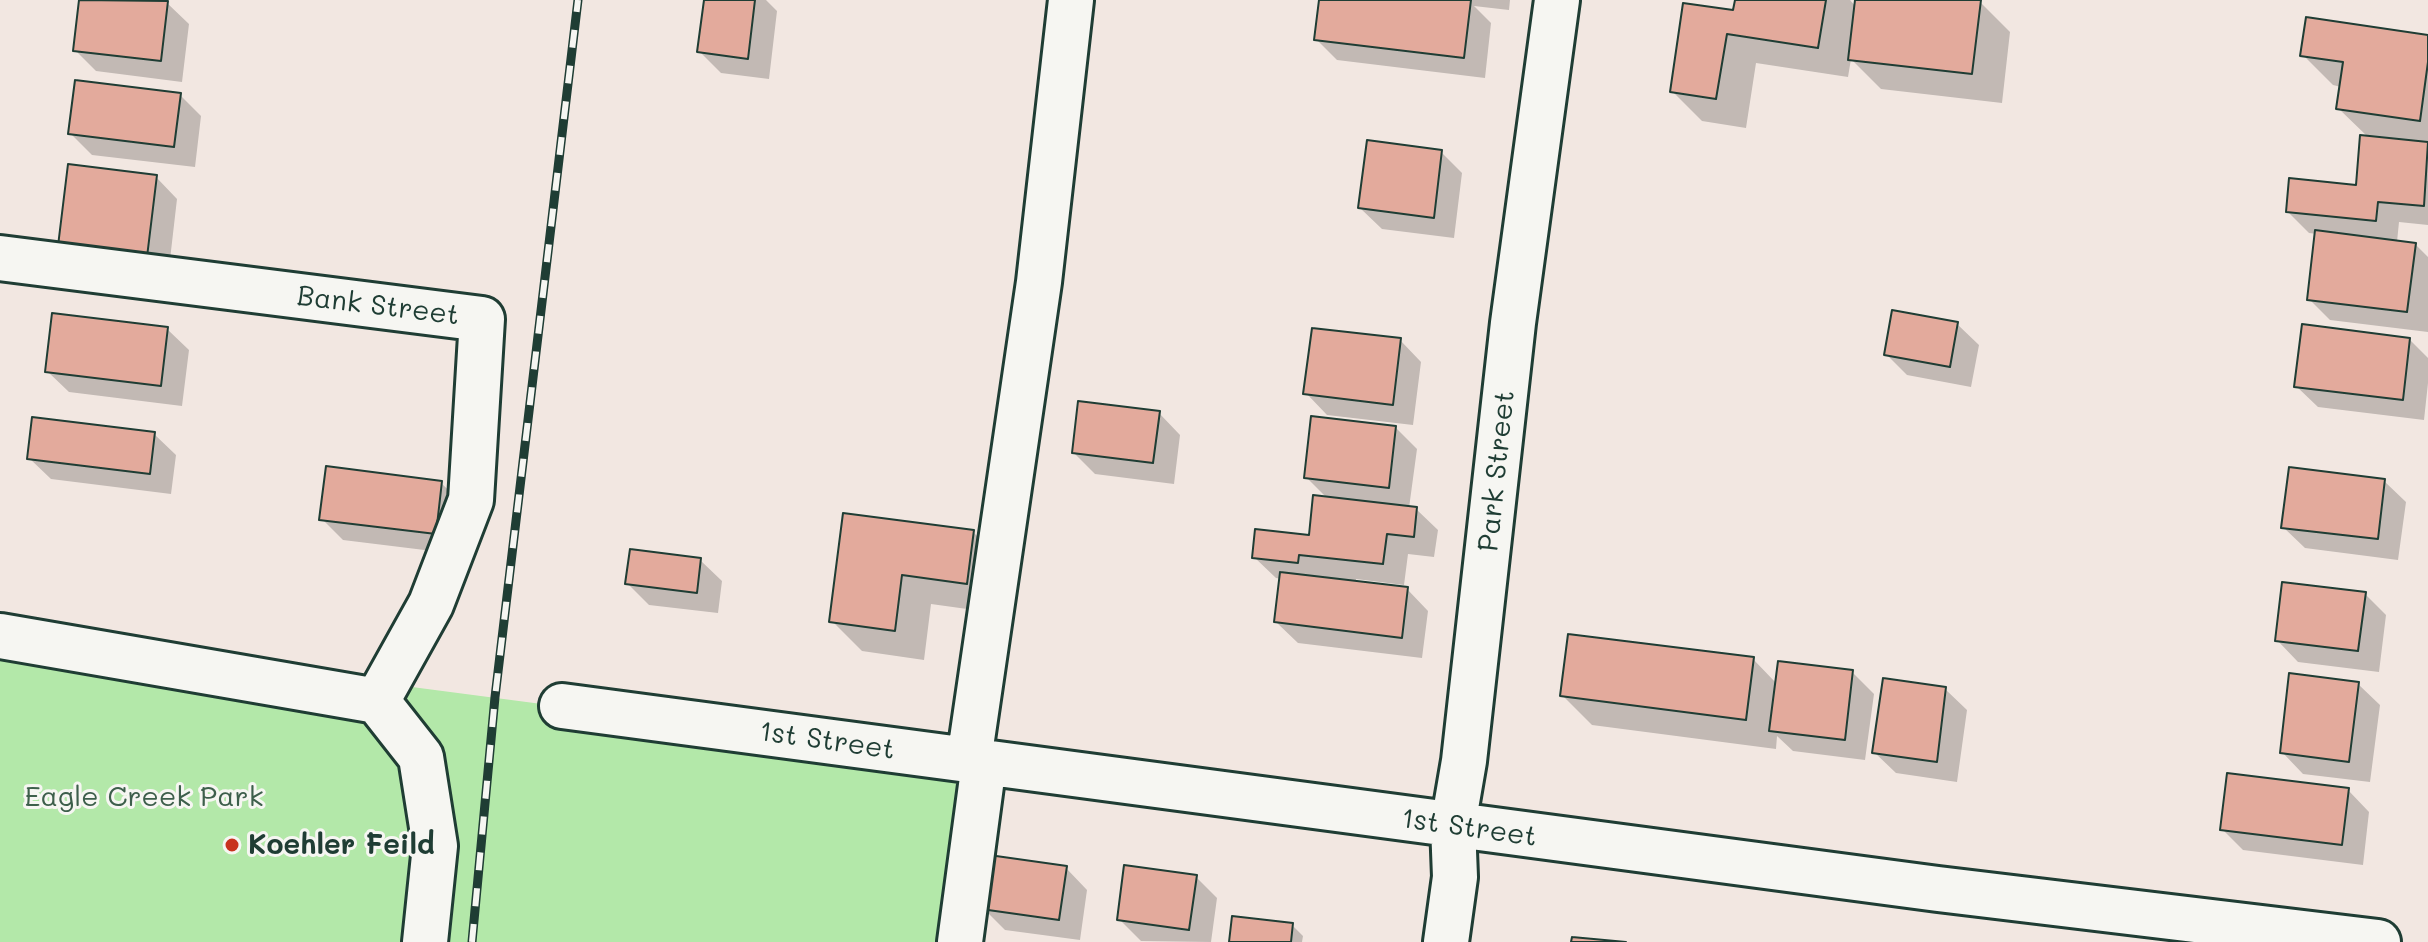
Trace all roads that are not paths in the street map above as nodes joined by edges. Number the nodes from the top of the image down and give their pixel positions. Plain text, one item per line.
1 (1071, 0) edge
2 (1557, 0) edge
3 (0, 258) edge
4 (0, 636) edge
5 (377, 701) junction
6 (562, 706) dead end
7 (976, 761) junction
8 (1453, 825) junction
9 (425, 942) edge
10 (960, 942) edge
11 (1446, 942) edge
12 (2378, 942) edge

1 - 7 street
2 - 8 street, Park Street
3 - 5 street, Bank Street
4 - 5 street
5 - 9 street
6 - 7 street, 1st Street
7 - 8 street, 1st Street
7 - 10 street
8 - 11 street, Park Street
8 - 12 street, 1st Street

